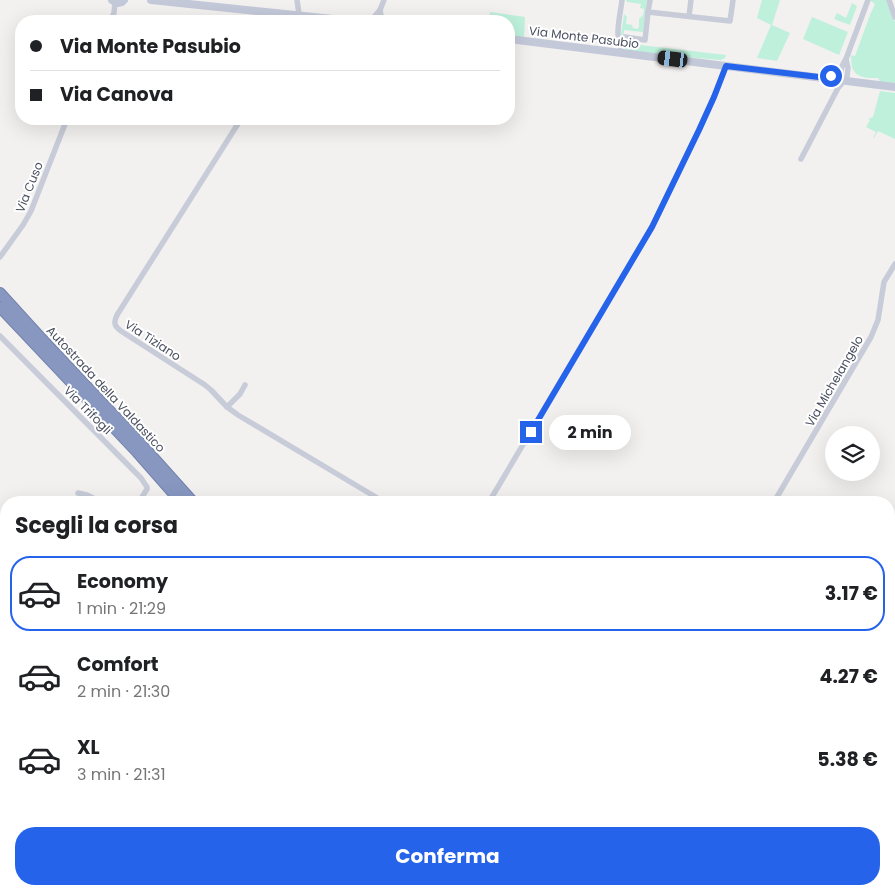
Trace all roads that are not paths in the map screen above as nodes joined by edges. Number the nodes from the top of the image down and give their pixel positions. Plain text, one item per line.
1 (124, 0) edge
2 (151, 0) edge
3 (297, 0) edge
4 (384, 0) edge
5 (622, 0) edge
6 (650, 0) edge
7 (691, 0) edge
8 (732, 0) edge
9 (868, 0) edge
10 (888, 0) edge
11 (114, 1) edge
12 (380, 10) junction
13 (648, 12) junction
14 (113, 15) edge
15 (275, 15) edge
16 (299, 15) edge
17 (376, 15) edge
18 (381, 15) edge
19 (689, 16) junction
20 (895, 17) edge
21 (621, 37) junction
22 (515, 40) edge
23 (608, 52) junction
24 (624, 54) junction
25 (846, 59) junction
26 (726, 66) junction
27 (848, 69) junction
28 (840, 70) junction
29 (827, 78) junction
30 (843, 81) junction
31 (858, 82) junction
32 (895, 87) edge
33 (65, 125) edge
34 (237, 125) edge
35 (801, 159) dead end
36 (0, 257) edge
37 (895, 264) edge
38 (0, 293) edge
39 (0, 307) edge
40 (0, 336) edge
41 (245, 385) dead end
42 (227, 407) junction
43 (78, 493) dead end
44 (90, 496) edge
45 (143, 496) edge
46 (176, 496) edge
47 (188, 496) edge
48 (374, 496) edge
49 (493, 496) edge
50 (778, 496) edge

1 - 11 main road
2 - 15 main road
3 - 16 street
4 - 12 street
5 - 21 street
6 - 13 street
7 - 19 street
8 - 19 street
9 - 25 street
10 - 20 street
11 - 14 street
12 - 17 street
12 - 18 street
13 - 19 street
13 - 21 street
21 - 23 street
21 - 24 street
22 - 23 main road, Via Monte Pasubio
23 - 24 main road, Via Monte Pasubio
24 - 26 main road, Via Monte Pasubio
25 - 27 street
25 - 28 street
26 - 29 main road, Via Monte Pasubio
26 - 49 street
27 - 30 street
27 - 31 street
28 - 29 street
28 - 30 street
29 - 30 main road, Via Monte Pasubio
30 - 31 main road, Via Monte Pasubio
30 - 35 street
31 - 32 main road, Via Monte Pasubio
33 - 36 street, Via Cuso
34 - 42 street, Via Tiziano
37 - 50 street, Via Michelangelo
38 - 47 highway, Autostrada della Valdastico
39 - 46 highway, Autostrada della Valdastico
40 - 45 street, Via Trifogli
41 - 42 street
42 - 48 street, Via Tiziano
43 - 44 street

